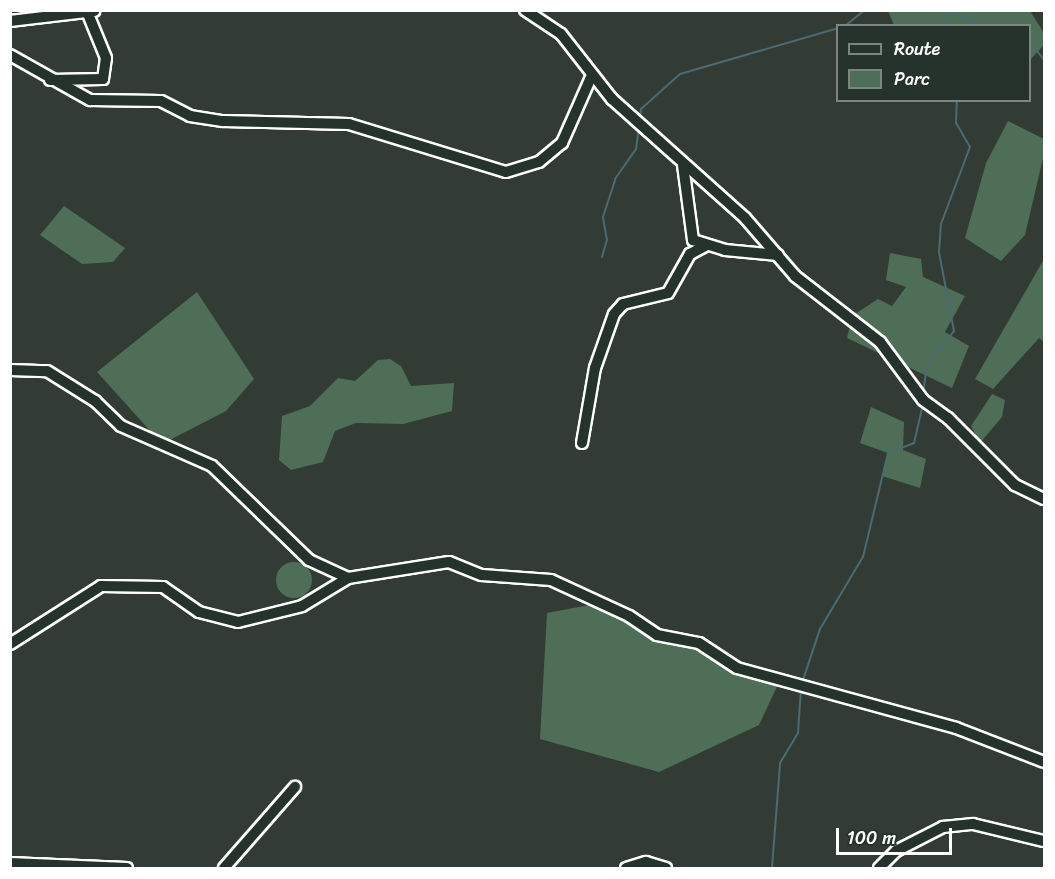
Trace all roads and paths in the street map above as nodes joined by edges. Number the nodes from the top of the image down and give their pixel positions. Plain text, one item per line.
1 (525, 10) edge
2 (92, 12) edge
3 (10, 21) edge
4 (10, 55) edge
5 (592, 75) junction
6 (49, 80) junction
7 (681, 159) junction
8 (705, 246) junction
9 (778, 255) junction
10 (10, 370) edge
11 (582, 443) dead end
12 (1044, 499) edge
13 (348, 578) junction
14 (10, 644) edge
15 (1044, 762) edge
16 (295, 787) dead end
17 (1044, 841) edge
18 (10, 862) edge
19 (127, 868) edge
20 (224, 868) edge
21 (626, 868) edge
22 (666, 868) edge
23 (879, 868) edge

1 - 5 street
2 - 3 street
2 - 6 street
4 - 6 street
5 - 6 street
5 - 7 street
7 - 8 street
7 - 9 street
8 - 9 street
8 - 11 street
9 - 12 street
10 - 13 street
13 - 14 street
13 - 15 street
16 - 20 street
17 - 23 street
18 - 19 street
21 - 22 street

